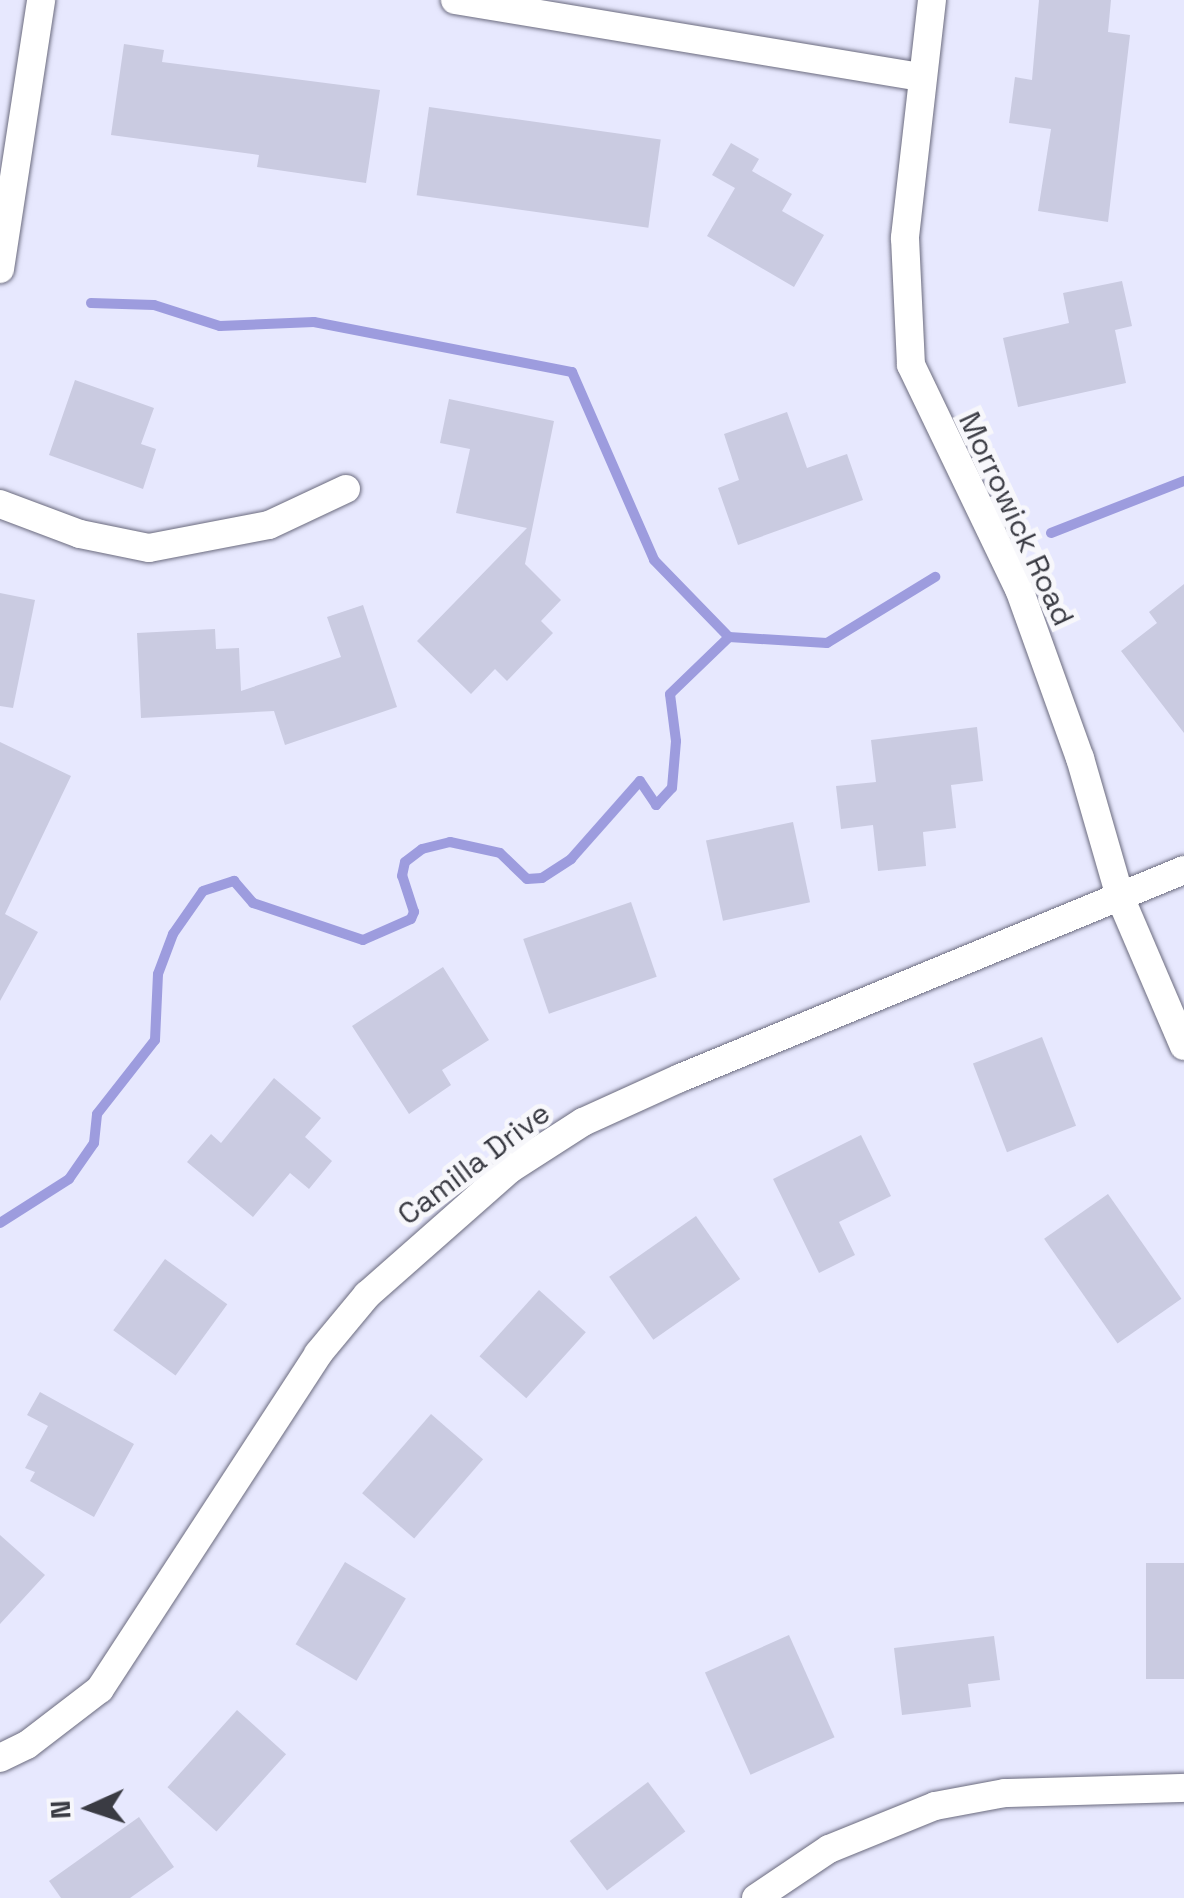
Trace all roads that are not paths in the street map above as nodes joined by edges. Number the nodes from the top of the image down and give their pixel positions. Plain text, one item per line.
1 (40, 0) edge
2 (456, 0) edge
3 (932, 0) edge
4 (919, 77) junction
5 (0, 269) edge
6 (346, 489) dead end
7 (0, 504) edge
8 (1184, 870) edge
9 (1120, 898) junction
10 (1184, 1046) edge
11 (0, 1758) edge
12 (1184, 1788) edge
13 (756, 1898) edge

1 - 5 street
2 - 4 street
3 - 4 street, Morrowick Road
4 - 9 street, Morrowick Road
6 - 7 street
8 - 9 street, Camilla Drive
9 - 10 street, Morrowick Road
9 - 11 street, Camilla Drive
12 - 13 street

